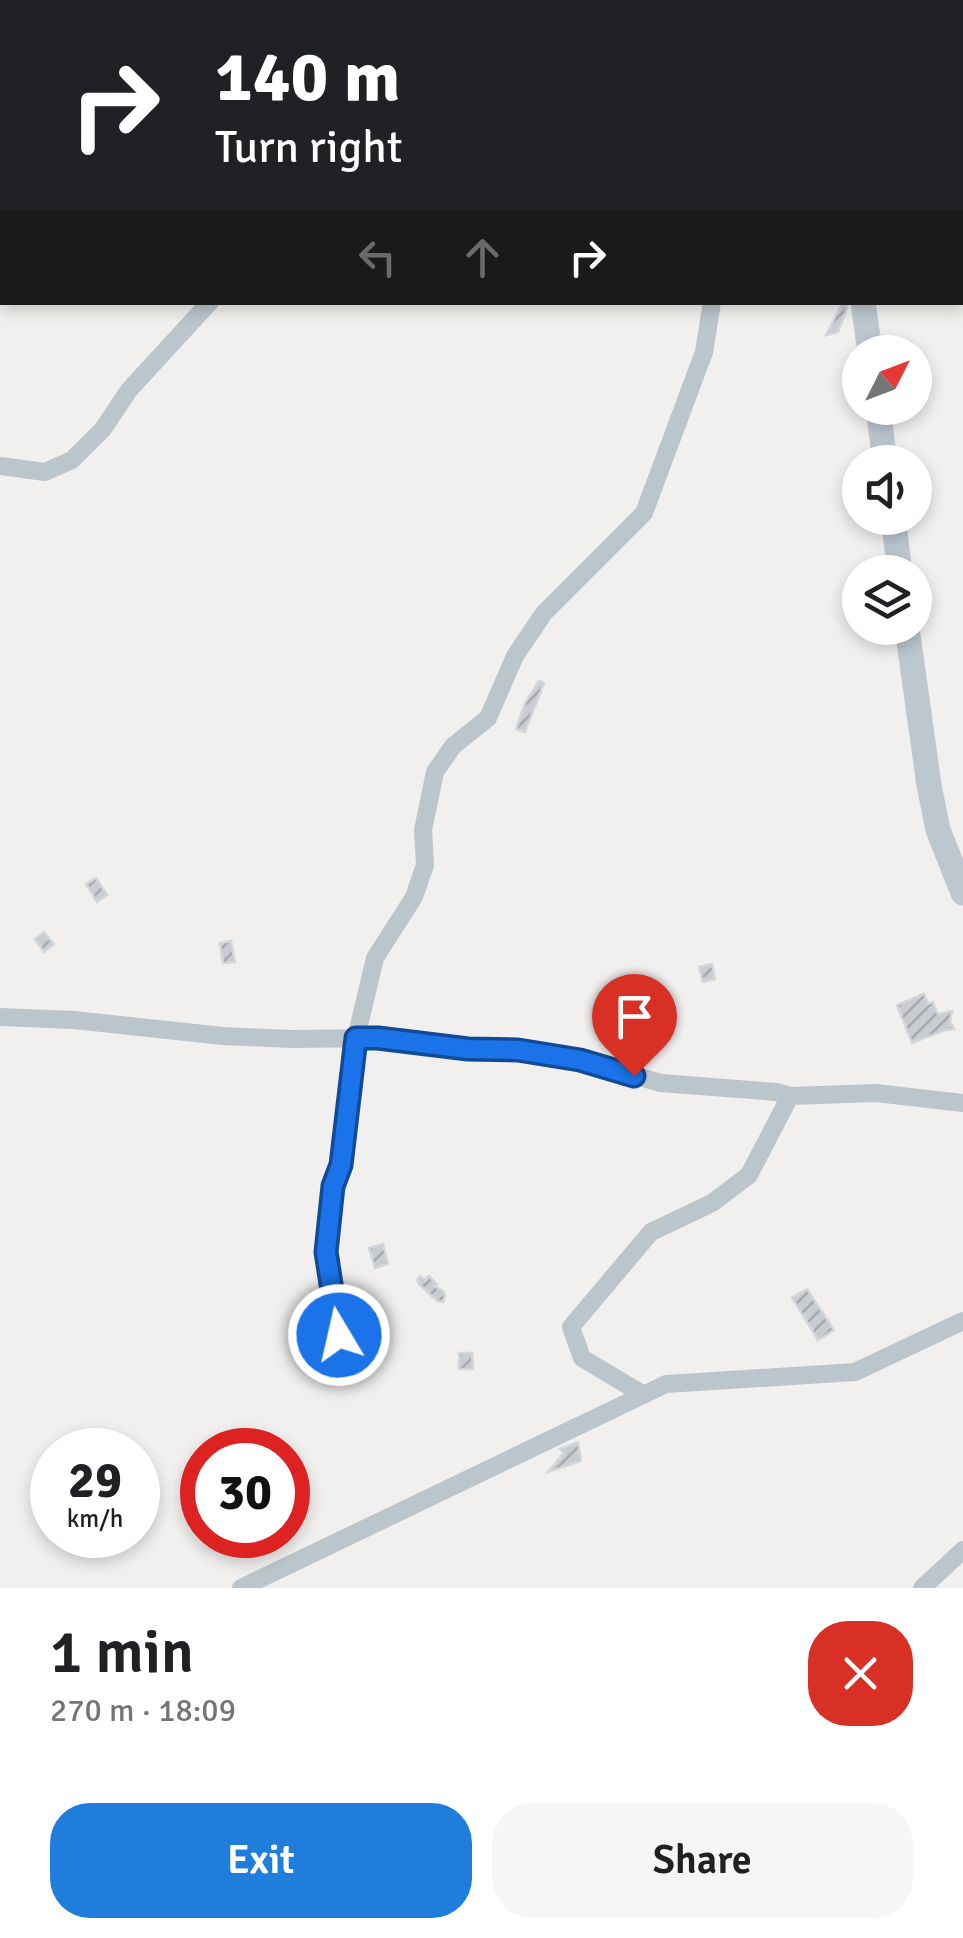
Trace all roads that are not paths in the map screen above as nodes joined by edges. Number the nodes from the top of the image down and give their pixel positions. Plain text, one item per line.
1 (207, 305) edge
2 (712, 305) edge
3 (864, 305) edge
4 (868, 335) edge
5 (0, 466) edge
6 (910, 645) edge
7 (963, 892) edge
8 (0, 1016) edge
9 (356, 1038) junction
10 (790, 1096) junction
11 (963, 1103) edge
12 (963, 1321) edge
13 (335, 1376) dead end
14 (644, 1395) junction
15 (963, 1550) edge
16 (241, 1588) edge
17 (922, 1588) edge

1 - 5 street
2 - 9 street
3 - 4 main road
6 - 7 main road
8 - 9 street
9 - 10 street
9 - 13 street
10 - 11 street
10 - 14 street
12 - 14 street
14 - 16 street
15 - 17 street

